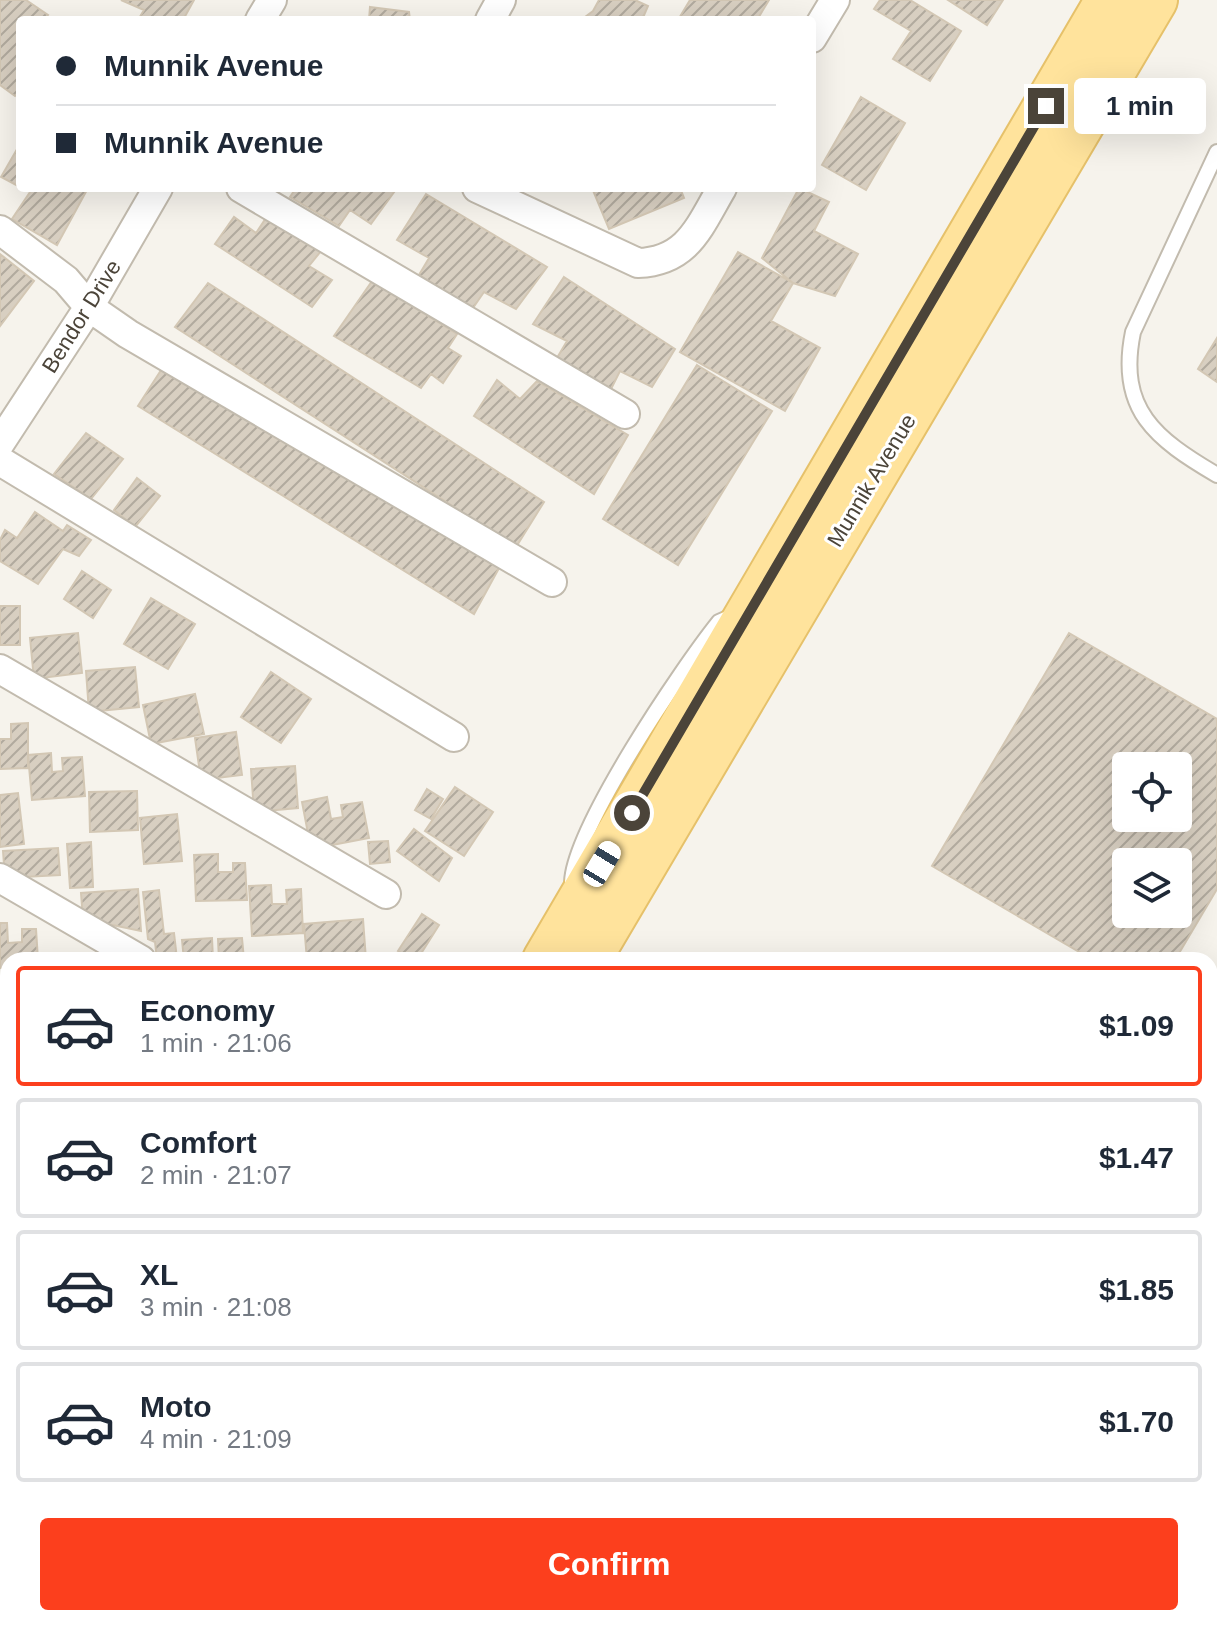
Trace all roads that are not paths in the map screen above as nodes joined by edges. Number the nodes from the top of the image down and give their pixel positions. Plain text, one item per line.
1 (835, 0) edge
2 (1108, 0) edge
3 (1155, 0) edge
4 (816, 31) edge
5 (1217, 152) edge
6 (156, 192) edge
7 (248, 192) edge
8 (486, 192) edge
9 (719, 192) edge
10 (0, 230) edge
11 (89, 307) junction
12 (625, 414) dead end
13 (0, 443) edge
14 (0, 461) edge
15 (1217, 475) edge
16 (552, 582) dead end
17 (0, 669) edge
18 (454, 737) dead end
19 (0, 878) edge
20 (386, 894) dead end
21 (127, 952) edge
22 (550, 952) edge
23 (593, 952) edge

1 - 4 street
2 - 22 main road, Munnik Avenue
3 - 23 main road, Munnik Avenue
5 - 15 lane
6 - 11 street, Bendor Drive
7 - 12 street
8 - 9 street
10 - 11 street
11 - 13 street, Bendor Drive
11 - 16 street
14 - 18 street
17 - 20 street
19 - 21 street

